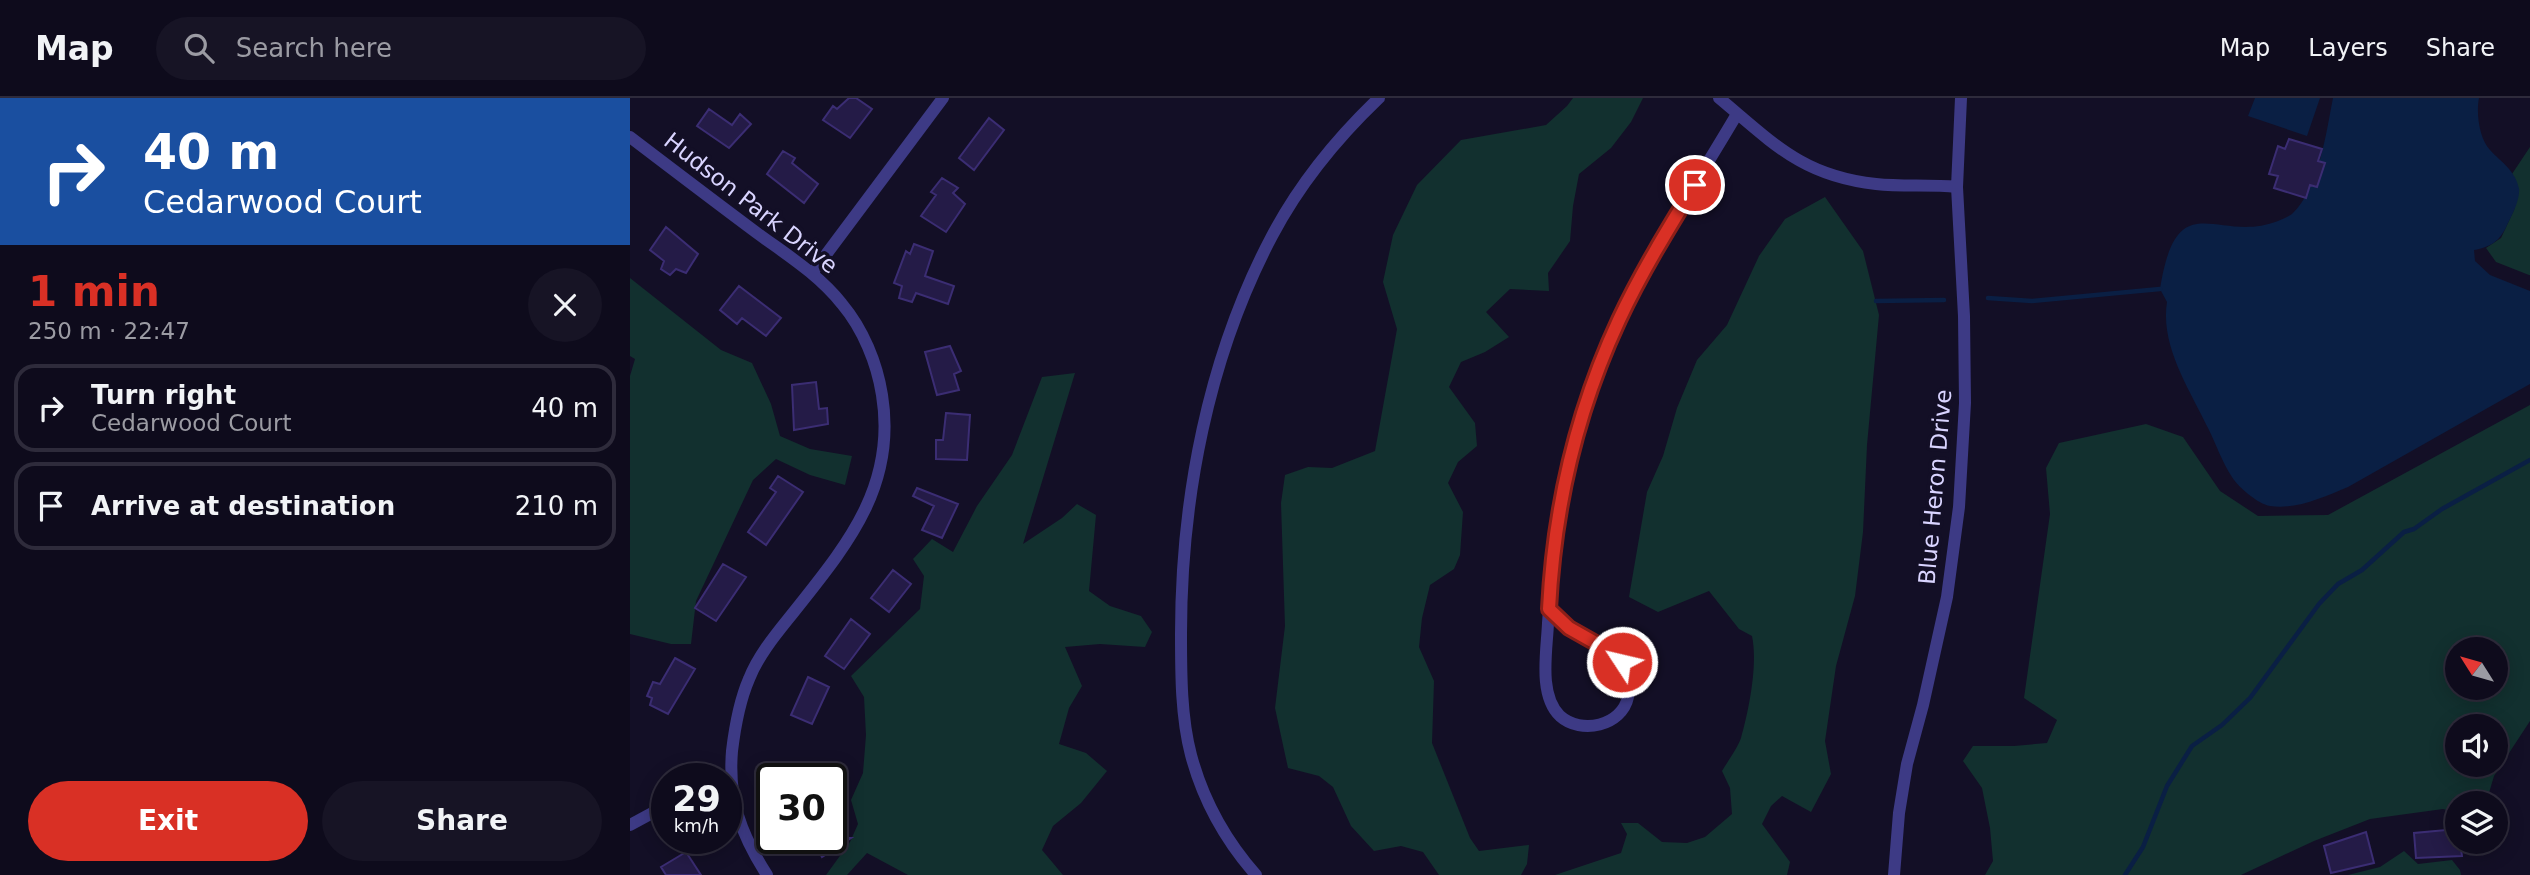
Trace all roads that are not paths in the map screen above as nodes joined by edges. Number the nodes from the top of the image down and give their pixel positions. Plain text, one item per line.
1 (943, 98) edge
2 (1379, 98) edge
3 (1719, 98) edge
4 (1961, 98) edge
5 (1737, 114) junction
6 (630, 137) edge
7 (1957, 187) junction
8 (813, 272) junction
9 (1549, 609) junction
10 (731, 763) edge
11 (651, 813) edge
12 (630, 825) edge
13 (742, 826) edge
14 (767, 875) edge
15 (1256, 875) edge
16 (1894, 875) edge

1 - 8 street
2 - 15 street
3 - 5 street
4 - 7 street, Blue Heron Drive
5 - 7 street
5 - 9 street
6 - 8 street, Hudson Park Drive
7 - 16 street, Blue Heron Drive
8 - 10 street, Hudson Park Drive
9 - 9 street
11 - 12 street
13 - 14 street, Hudson Park Drive

